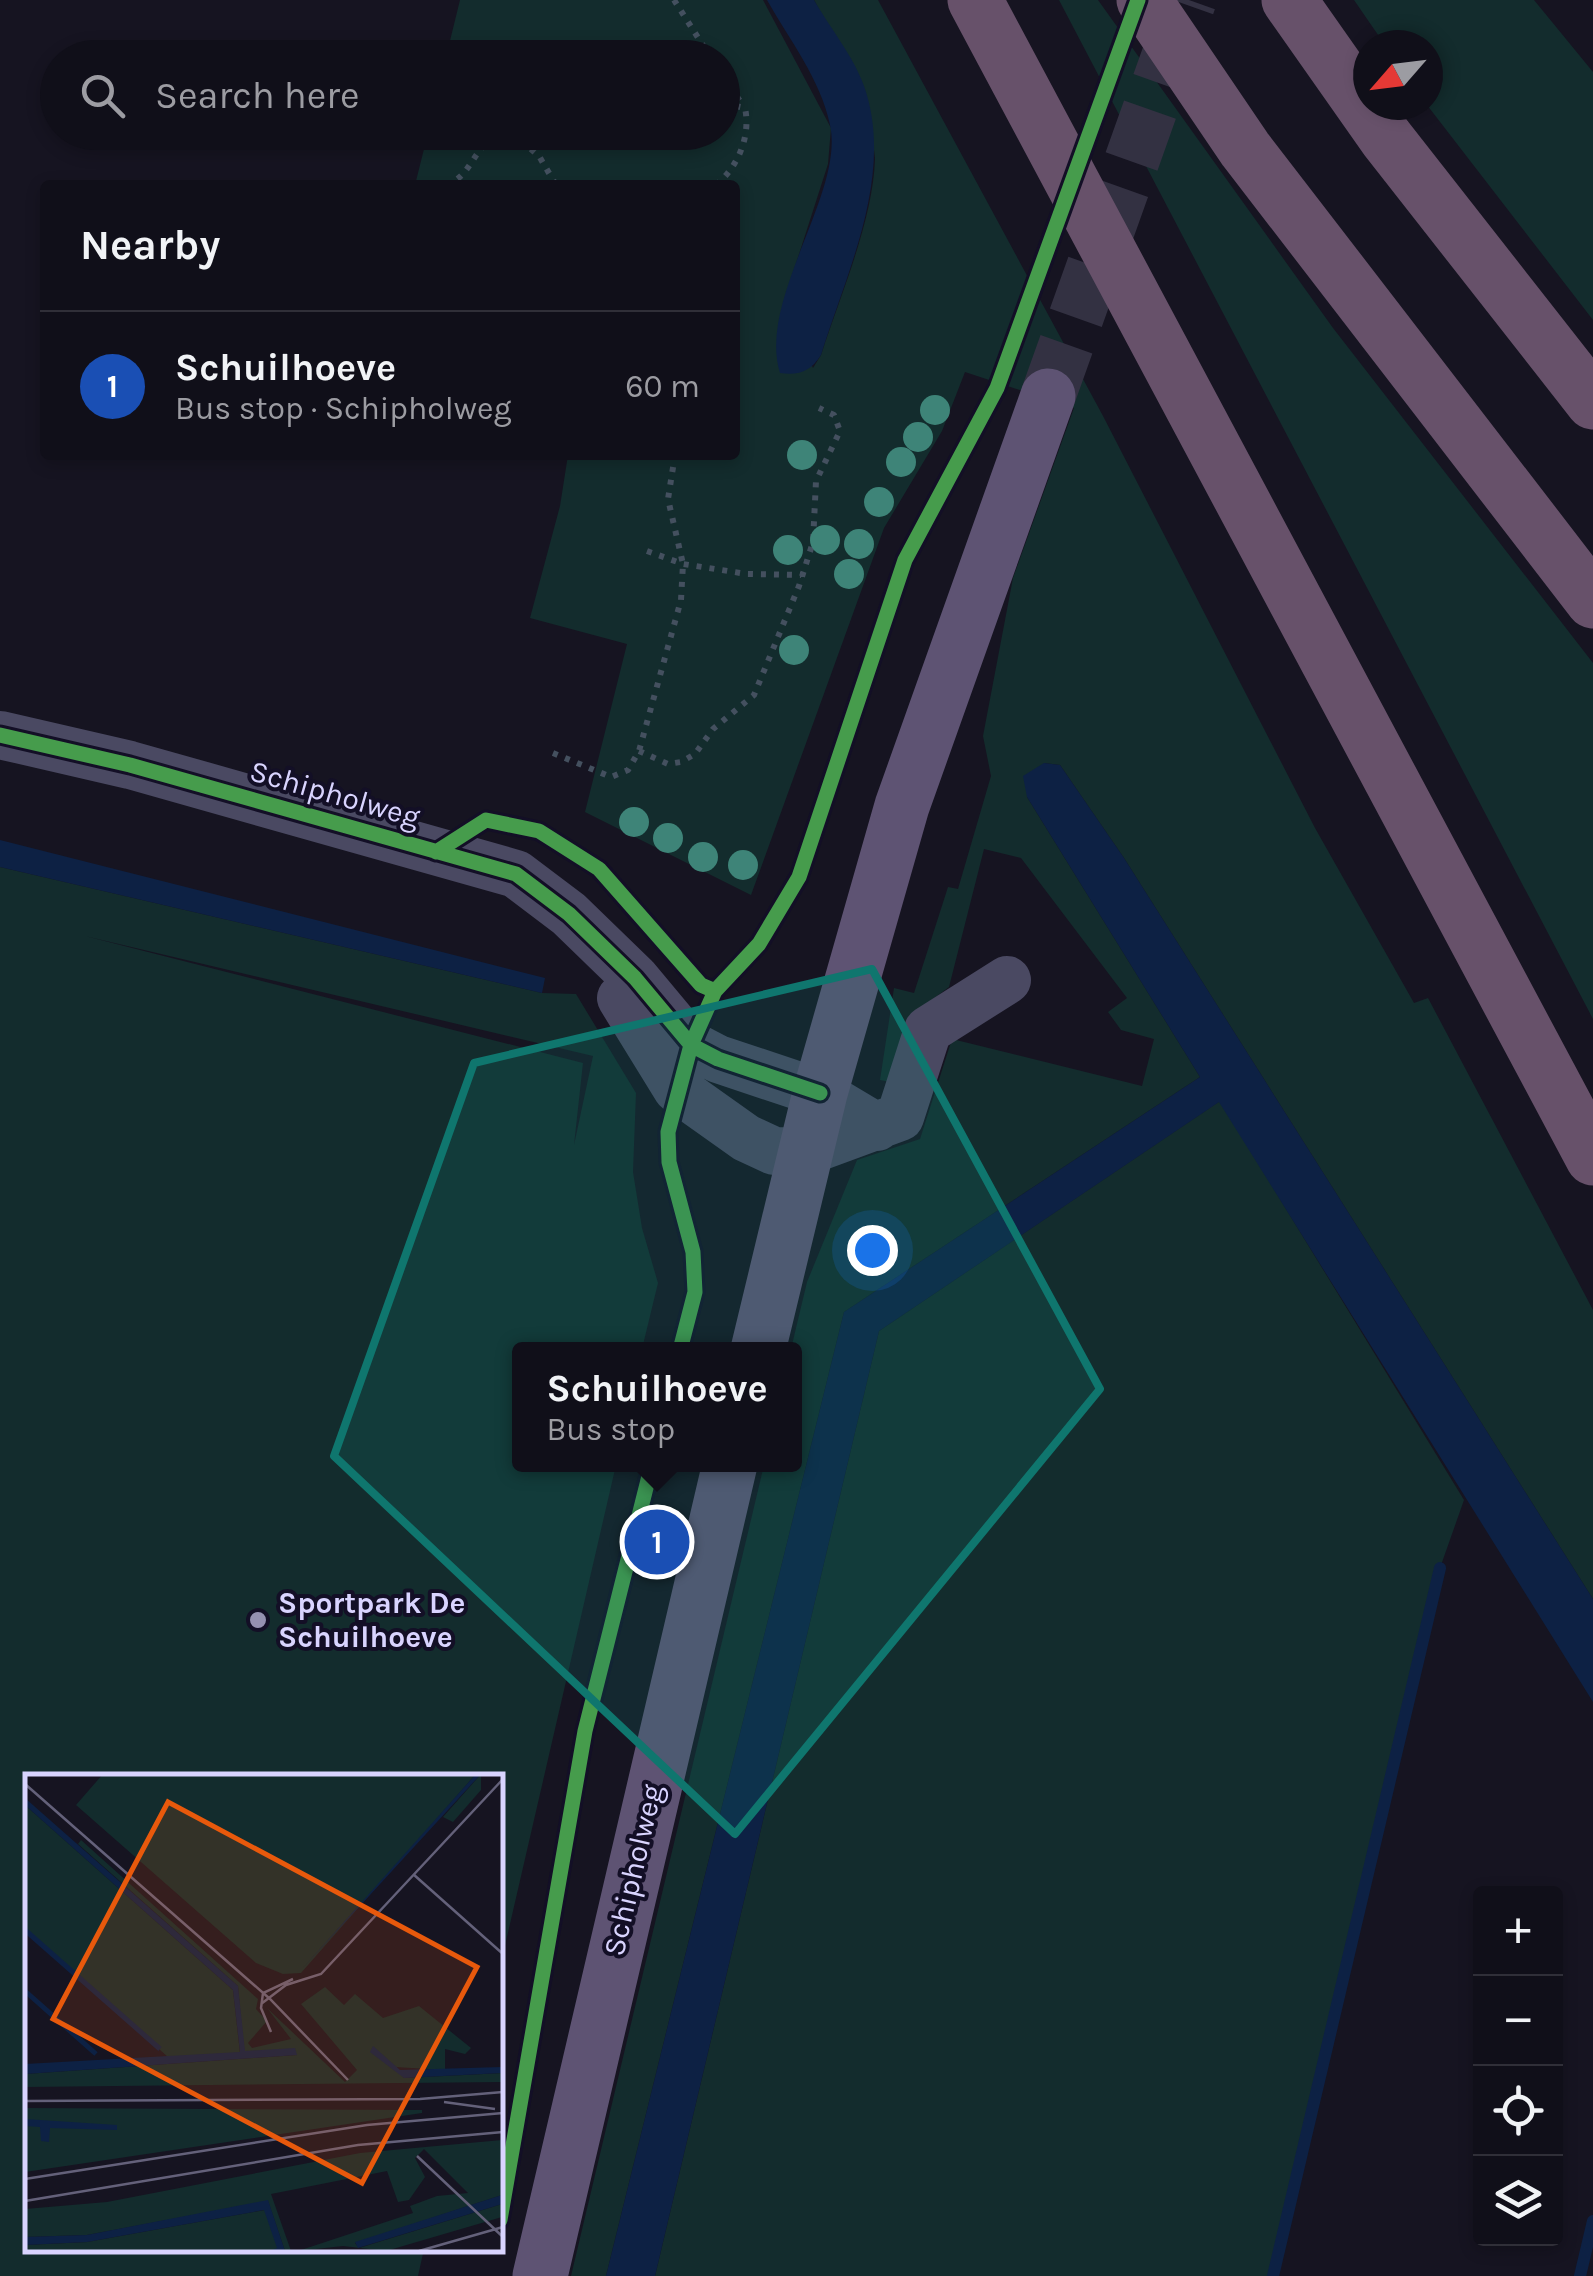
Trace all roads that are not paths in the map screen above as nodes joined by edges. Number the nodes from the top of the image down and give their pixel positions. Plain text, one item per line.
1 (975, 0) edge
2 (1144, 0) edge
3 (1289, 0) edge
4 (1048, 396) tunnel mouth
5 (1593, 402) edge
6 (1593, 601) edge
7 (0, 735) edge
8 (569, 914) junction
9 (1007, 980) dead end
10 (820, 1093) junction
11 (876, 1126) junction
12 (806, 1152) junction
13 (1593, 1158) edge
14 (760, 1342) edge
15 (728, 1472) edge
16 (540, 2276) edge

1 - 13 highway
2 - 6 highway
3 - 5 highway
4 - 10 main road
7 - 8 street, Schipholweg
8 - 10 street, Schipholweg
8 - 12 street, Schipholweg
9 - 11 street
10 - 11 street, Schipholweg
10 - 12 main road
11 - 12 street
12 - 14 main road
15 - 16 main road, Schipholweg

